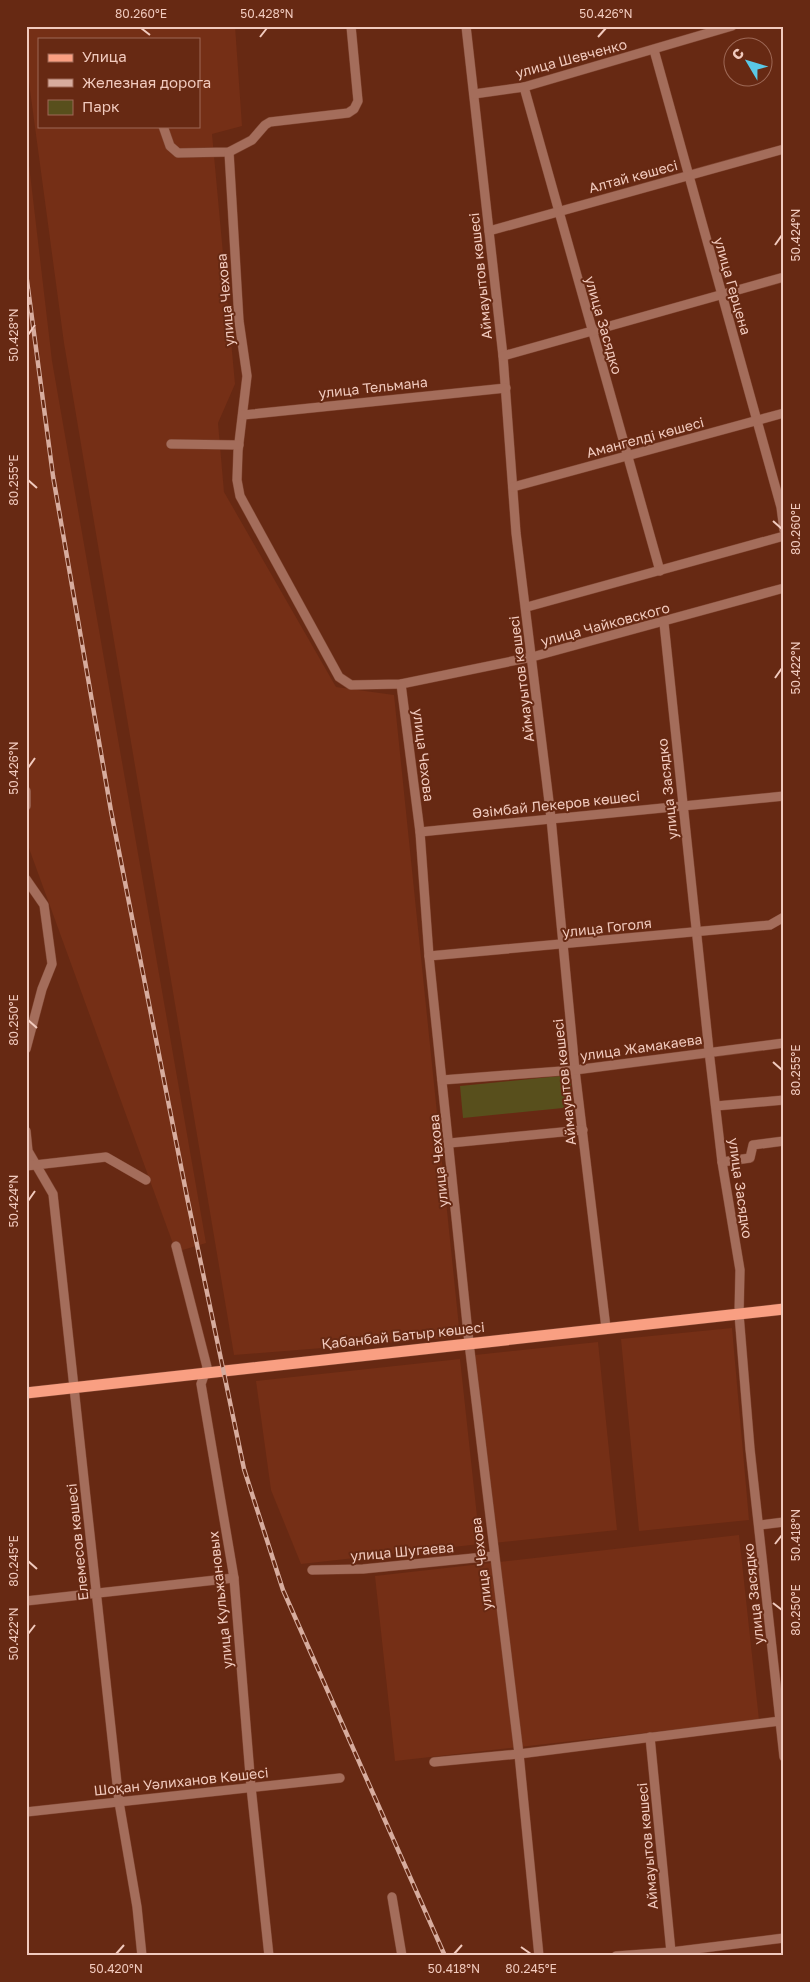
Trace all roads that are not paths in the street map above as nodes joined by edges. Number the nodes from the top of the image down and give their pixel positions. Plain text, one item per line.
1 (350, 26) edge
2 (466, 26) edge
3 (732, 26) edge
4 (654, 50) junction
5 (524, 87) junction
6 (474, 94) junction
7 (164, 128) edge
8 (784, 149) edge
9 (230, 152) junction
10 (688, 176) junction
11 (558, 211) junction
12 (489, 231) junction
13 (784, 278) edge
14 (721, 295) junction
15 (592, 332) junction
16 (503, 356) junction
17 (506, 388) junction
18 (784, 413) edge
19 (243, 414) junction
20 (756, 421) junction
21 (171, 444) dead end
22 (239, 445) junction
23 (627, 456) junction
24 (513, 487) junction
25 (784, 530) edge
26 (784, 536) edge
27 (660, 571) junction
28 (784, 588) edge
29 (527, 607) junction
30 (664, 623) junction
31 (532, 657) junction
32 (401, 684) junction
33 (26, 791) edge
34 (784, 796) edge
35 (26, 806) edge
36 (683, 806) junction
37 (551, 818) junction
38 (420, 832) junction
39 (26, 879) edge
40 (784, 917) edge
41 (696, 932) junction
42 (565, 945) junction
43 (430, 956) junction
44 (784, 1043) edge
45 (26, 1049) edge
46 (709, 1051) junction
47 (575, 1070) junction
48 (442, 1080) junction
49 (784, 1100) edge
50 (716, 1106) junction
51 (583, 1130) junction
52 (26, 1131) edge
53 (784, 1141) edge
54 (450, 1142) junction
55 (722, 1162) junction
56 (31, 1165) edge
57 (146, 1180) dead end
58 (176, 1246) dead end
59 (784, 1310) edge
60 (739, 1314) junction
61 (606, 1328) junction
62 (469, 1343) junction
63 (206, 1372) junction
64 (74, 1387) junction
65 (26, 1393) edge
66 (784, 1522) edge
67 (760, 1524) junction
68 (494, 1556) junction
69 (312, 1570) dead end
70 (234, 1578) junction
71 (96, 1593) junction
72 (26, 1601) edge
73 (781, 1726) edge
74 (650, 1737) junction
75 (518, 1754) junction
76 (784, 1757) edge
77 (434, 1762) dead end
78 (340, 1778) dead end
79 (251, 1788) junction
80 (119, 1802) junction
81 (26, 1812) edge
82 (392, 1897) dead end
83 (784, 1938) edge
84 (671, 1952) junction
85 (142, 1956) edge
86 (269, 1956) edge
87 (402, 1956) edge
88 (539, 1956) edge
89 (616, 1956) edge

1 - 9 street
2 - 6 street, Аймауытов көшесі
3 - 4 street, улица Шевченко
4 - 5 street, улица Шевченко
4 - 10 street, улица Герцена
5 - 6 street, улица Шевченко
5 - 11 street, улица Засядко
6 - 12 street, Аймауытов көшесі
7 - 9 street
8 - 10 street, Алтай көшесі
9 - 19 street, улица Чехова
10 - 11 street, Алтай көшесі
10 - 14 street, улица Герцена
11 - 12 street, Алтай көшесі
11 - 15 street, улица Засядко
12 - 16 street, Аймауытов көшесі
13 - 14 street
14 - 15 street
14 - 20 street, улица Герцена
15 - 16 street
15 - 23 street, улица Засядко
16 - 17 street, Аймауытов көшесі
17 - 19 street, улица Тельмана
17 - 24 street, Аймауытов көшесі
18 - 20 street, Амангелді көшесі
19 - 22 street, улица Чехова
20 - 23 street, Амангелді көшесі
20 - 25 street, улица Герцена
21 - 22 street
22 - 32 street, улица Чехова
23 - 24 street, Амангелді көшесі
23 - 27 street, улица Засядко
24 - 29 street, Аймауытов көшесі
26 - 27 street
27 - 29 street
28 - 30 street, улица Чайковского
29 - 31 street, Аймауытов көшесі
30 - 31 street, улица Чайковского
30 - 36 street, улица Засядко
31 - 32 street, улица Чайковского
31 - 37 street, Аймауытов көшесі
32 - 38 street, улица Чехова
33 - 35 street
34 - 36 street, Әзімбай Лекеров көшесі
36 - 37 street, Әзімбай Лекеров көшесі
36 - 41 street, улица Засядко
37 - 38 street, Әзімбай Лекеров көшесі
37 - 42 street, Аймауытов көшесі
38 - 43 street, улица Чехова
39 - 45 street
40 - 41 street, улица Гоголя
41 - 42 street, улица Гоголя
41 - 46 street, улица Засядко
42 - 43 street, улица Гоголя
42 - 47 street, Аймауытов көшесі
43 - 48 street, улица Чехова
44 - 46 street, улица Жамакаева
46 - 47 street, улица Жамакаева
46 - 50 street, улица Засядко
47 - 48 street, улица Жамакаева
47 - 51 street, Аймауытов көшесі
48 - 54 street, улица Чехова
49 - 50 street
50 - 55 street, улица Засядко
51 - 54 street
51 - 61 street, Аймауытов көшесі
52 - 56 street, Елемесов көшесі
53 - 55 street
54 - 62 street, улица Чехова
55 - 60 street, улица Засядко
56 - 57 street
56 - 64 street, Елемесов көшесі
58 - 63 street, улица Кульжановых
59 - 60 main road, Қабанбай Батыр көшесі
60 - 61 main road, Қабанбай Батыр көшесі
60 - 67 street, улица Засядко
61 - 62 main road, Қабанбай Батыр көшесі
62 - 63 main road, Қабанбай Батыр көшесі
62 - 68 street, улица Чехова
63 - 64 main road, Қабанбай Батыр көшесі
63 - 70 street, улица Кульжановых
64 - 65 main road, Қабанбай Батыр көшесі
64 - 71 street, Елемесов көшесі
66 - 67 street
67 - 73 street, улица Засядко
68 - 69 street, улица Шугаева
68 - 75 street, улица Чехова
70 - 71 street
70 - 79 street, улица Кульжановых
71 - 72 street
71 - 80 street, Елемесов көшесі
73 - 74 street
73 - 76 street, улица Засядко
74 - 75 street
74 - 84 street, Аймауытов көшесі
75 - 77 street
75 - 88 street, улица Чехова
78 - 79 street, Шоқан Уәлиханов Көшесі
79 - 80 street, Шоқан Уәлиханов Көшесі
79 - 86 street, улица Кульжановых
80 - 81 street, Шоқан Уәлиханов Көшесі
80 - 85 street, Елемесов көшесі
82 - 87 street
83 - 84 street
84 - 89 street

